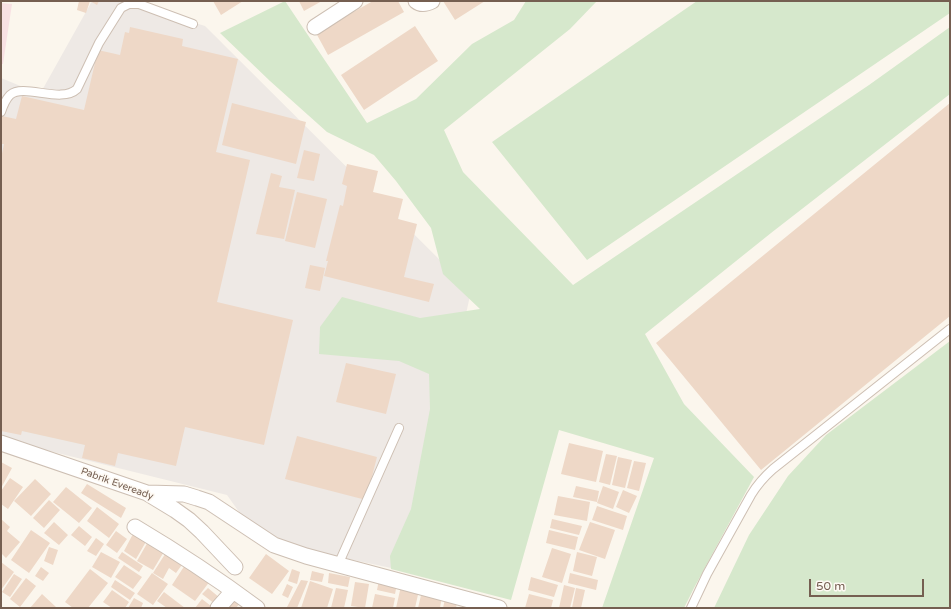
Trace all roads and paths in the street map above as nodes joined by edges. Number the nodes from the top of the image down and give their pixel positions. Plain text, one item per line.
1 (355, 1) edge
2 (416, 1) edge
3 (432, 1) edge
4 (193, 24) dead end
5 (315, 27) dead end
6 (1, 112) edge
7 (950, 330) edge
8 (399, 428) dead end
9 (1, 443) edge
10 (147, 493) junction
11 (135, 527) dead end
12 (338, 565) junction
13 (235, 567) dead end
14 (233, 591) junction
15 (218, 608) edge
16 (257, 608) edge
17 (499, 608) edge
18 (691, 608) edge

1 - 5 street
2 - 3 street
4 - 6 lane
7 - 18 lane
8 - 12 lane
9 - 10 street, Pabrik Eveready
10 - 12 street
10 - 13 street, Pabrik Eveready
11 - 14 street
12 - 17 street
14 - 15 street
14 - 16 street

